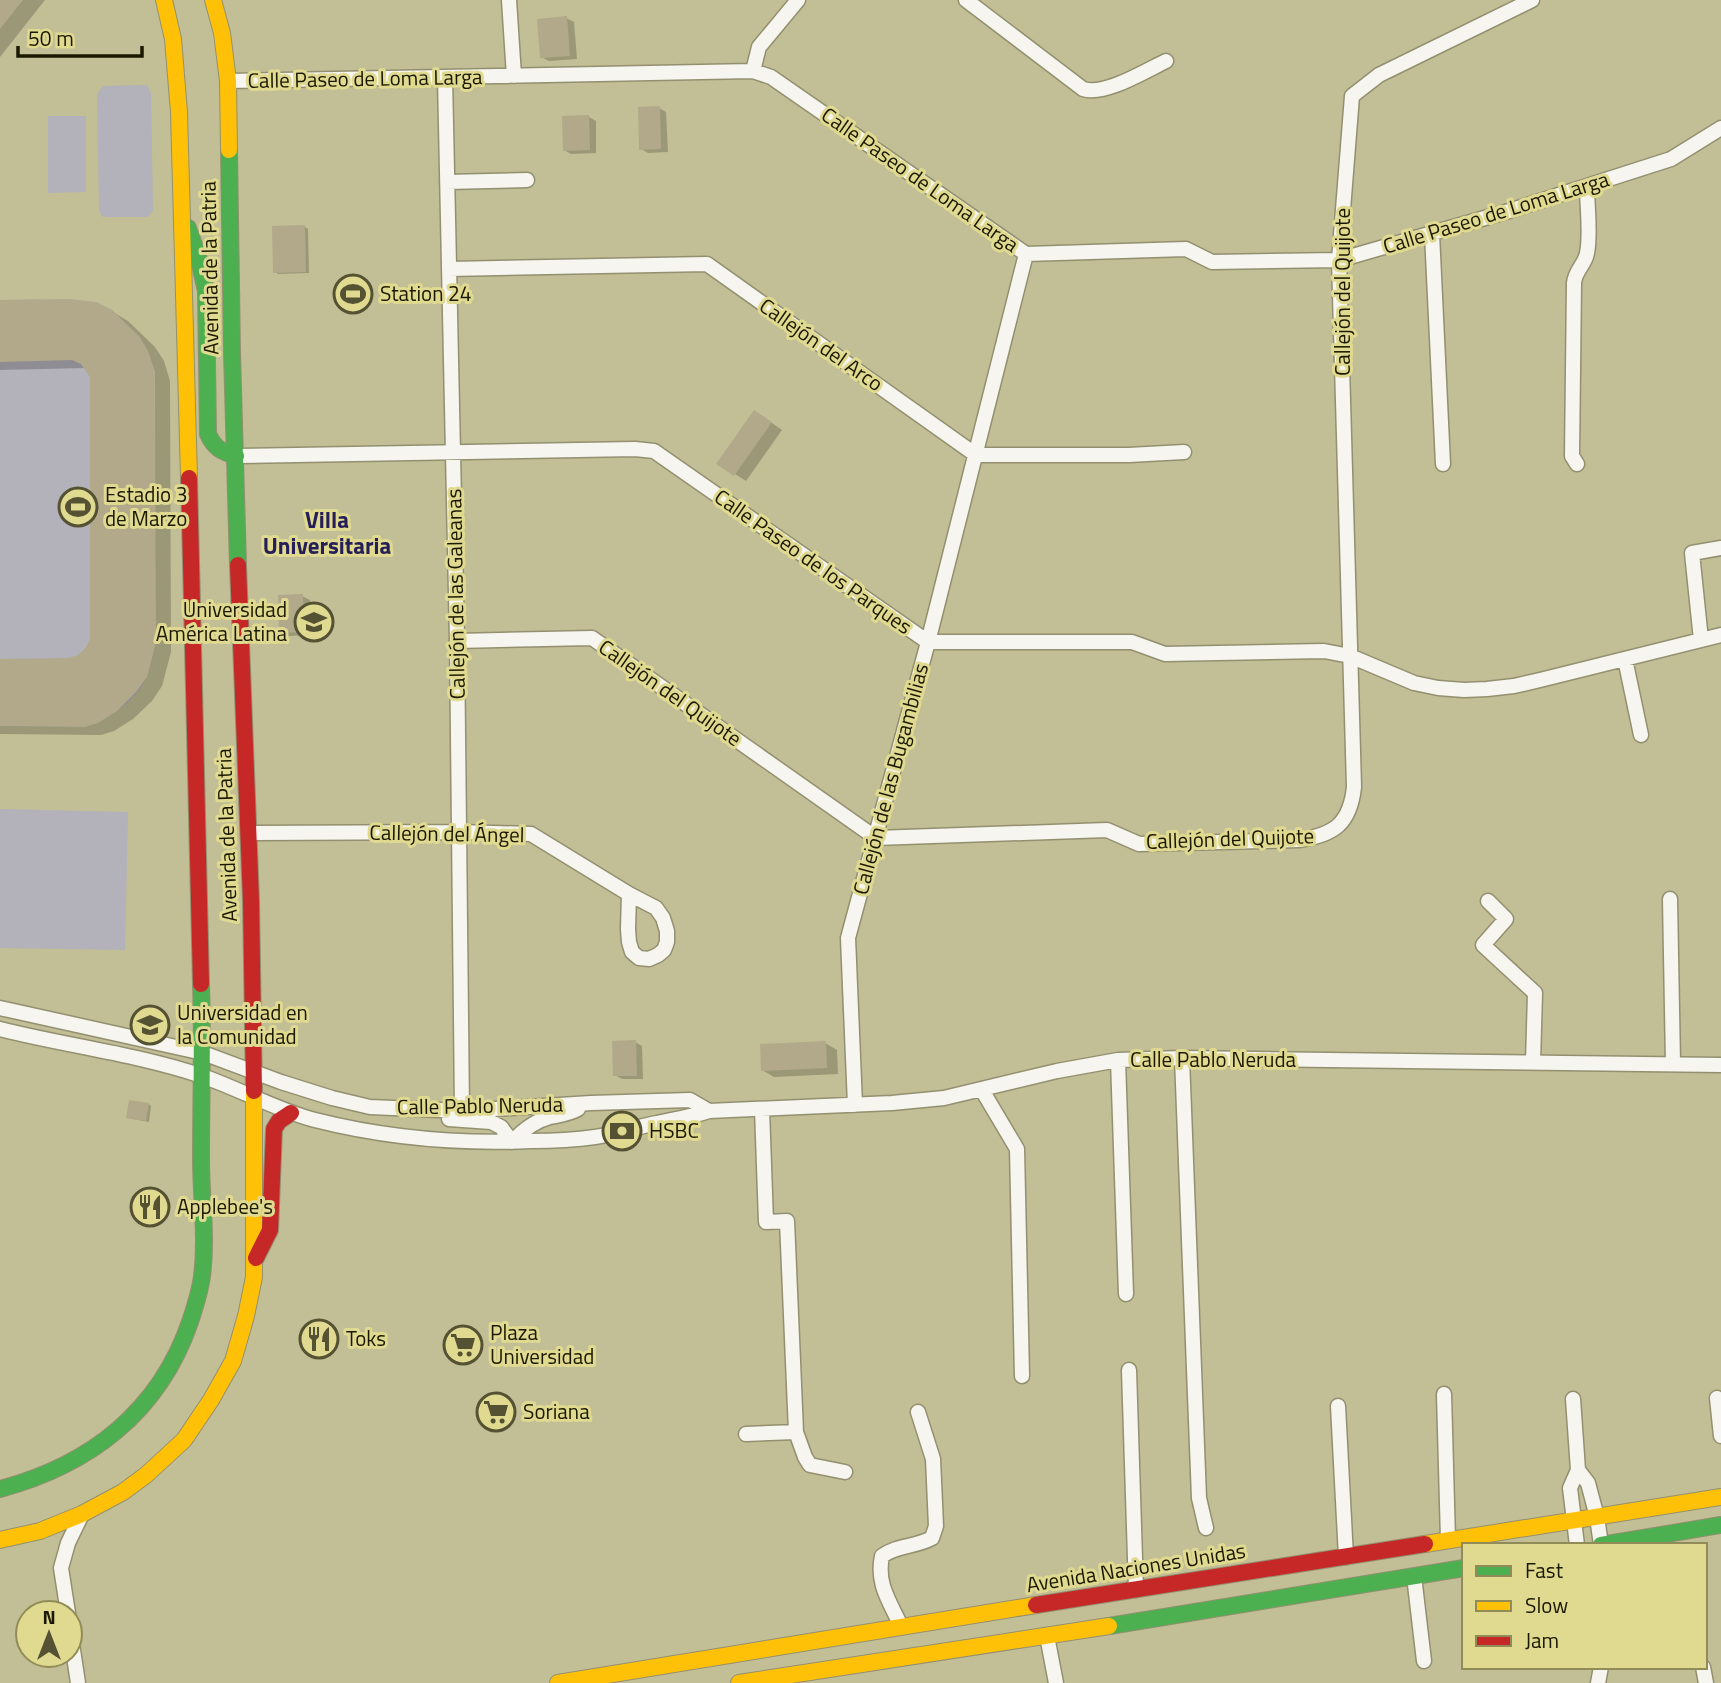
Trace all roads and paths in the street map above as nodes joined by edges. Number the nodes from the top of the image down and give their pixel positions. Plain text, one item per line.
1 (164, 0) edge
2 (213, 0) edge
3 (509, 0) edge
4 (798, 0) edge
5 (966, 0) edge
6 (1532, 0) edge
7 (1166, 61) dead end
8 (753, 71) junction
9 (514, 76) junction
10 (445, 78) junction
11 (228, 81) junction
12 (1721, 128) edge
13 (527, 180) dead end
14 (447, 182) junction
15 (1587, 186) junction
16 (182, 209) junction
17 (1432, 234) junction
18 (1026, 254) junction
19 (1339, 260) junction
20 (449, 269) junction
21 (1184, 452) dead end
22 (453, 453) junction
23 (976, 455) junction
24 (236, 456) junction
25 (1444, 464) dead end
26 (1577, 464) dead end
27 (1721, 548) edge
28 (1721, 635) edge
29 (1700, 640) junction
30 (457, 641) junction
31 (928, 642) junction
32 (1350, 656) junction
33 (1625, 659) junction
34 (1641, 735) dead end
35 (460, 832) junction
36 (249, 833) junction
37 (876, 838) junction
38 (629, 894) dead end
39 (1670, 899) dead end
40 (1488, 901) dead end
41 (0, 1008) edge
42 (0, 1029) edge
43 (203, 1052) junction
44 (1182, 1058) junction
45 (1118, 1060) junction
46 (1533, 1062) junction
47 (1673, 1064) junction
48 (1721, 1065) edge
49 (254, 1071) junction
50 (202, 1076) junction
51 (982, 1090) junction
52 (254, 1098) junction
53 (591, 1103) junction
54 (855, 1105) junction
55 (396, 1109) junction
56 (762, 1109) junction
57 (462, 1111) junction
58 (709, 1111) junction
59 (291, 1113) junction
60 (512, 1142) junction
61 (254, 1263) junction
62 (1126, 1294) dead end
63 (1129, 1370) dead end
64 (1022, 1376) dead end
65 (1444, 1394) dead end
66 (1717, 1398) dead end
67 (1573, 1399) dead end
68 (1338, 1406) dead end
69 (918, 1412) dead end
70 (796, 1432) junction
71 (746, 1434) dead end
72 (1721, 1436) edge
73 (1578, 1470) junction
74 (845, 1472) dead end
75 (0, 1489) edge
76 (1721, 1497) edge
77 (82, 1514) junction
78 (1597, 1517) junction
79 (1573, 1521) junction
80 (1721, 1525) edge
81 (1206, 1528) dead end
82 (1678, 1539) edge
83 (0, 1540) edge
84 (1448, 1540) junction
85 (1577, 1543) edge
86 (1601, 1543) edge
87 (1627, 1543) edge
88 (1346, 1557) junction
89 (1462, 1567) edge
90 (1414, 1576) junction
91 (1136, 1590) junction
92 (66, 1599) edge
93 (901, 1626) junction
94 (1047, 1636) junction
95 (1424, 1661) dead end
96 (585, 1680) edge
97 (558, 1683) edge
98 (739, 1683) edge
99 (1056, 1683) edge

1 - 16 main road, Avenida de la Patria
2 - 11 main road, Avenida de la Patria
3 - 9 street
4 - 8 street
5 - 7 street
6 - 19 street, Callejón del Quijote
8 - 9 street, Calle Paseo de Loma Larga
8 - 18 street, Calle Paseo de Loma Larga
9 - 10 street, Calle Paseo de Loma Larga
10 - 11 street, Calle Paseo de Loma Larga
10 - 14 street, Callejón de las Galeanas
11 - 24 main road, Avenida de la Patria
12 - 15 street, Calle Paseo de Loma Larga
13 - 14 street
14 - 20 street, Callejón de las Galeanas
15 - 17 street, Calle Paseo de Loma Larga
15 - 26 street
16 - 24 main road
16 - 43 main road, Avenida de la Patria
17 - 19 street, Calle Paseo de Loma Larga
17 - 25 street
18 - 19 street, Calle Paseo de Loma Larga
18 - 23 street, Callejón de las Bugambilias
19 - 32 street, Callejón del Quijote
20 - 22 street, Callejón de las Galeanas
20 - 23 street, Callejón del Arco
21 - 23 street
22 - 24 street, Calle Paseo de los Parques
22 - 30 street, Callejón de las Galeanas
22 - 31 street, Calle Paseo de los Parques
23 - 31 street, Callejón de las Bugambilias
24 - 36 main road, Avenida de la Patria
27 - 29 street
28 - 29 street, Calle Paseo de los Parques
29 - 33 street, Calle Paseo de los Parques
30 - 35 street, Callejón de las Galeanas
30 - 37 street, Callejón del Quijote
31 - 32 street, Calle Paseo de los Parques
31 - 37 street, Callejón de las Bugambilias
32 - 33 street, Calle Paseo de los Parques
32 - 37 street, Callejón del Quijote
33 - 34 street
35 - 36 street, Callejón del Ángel
35 - 38 street, Callejón del Ángel
35 - 57 street, Callejón de las Galeanas
36 - 49 main road, Avenida de la Patria
37 - 54 street, Callejón de las Bugambilias
39 - 47 street
40 - 46 street
41 - 43 street, Calle Pablo Neruda
42 - 50 street, Calle Pablo Neruda
43 - 49 street, Calle Pablo Neruda
43 - 50 main road, Avenida de la Patria
44 - 45 street, Calle Pablo Neruda
44 - 46 street, Calle Pablo Neruda
44 - 81 street
45 - 51 street, Calle Pablo Neruda
45 - 62 street
46 - 47 street, Calle Pablo Neruda
47 - 48 street, Calle Pablo Neruda
49 - 52 main road, Avenida de la Patria
49 - 55 street, Calle Pablo Neruda
50 - 52 street, Calle Pablo Neruda
50 - 75 main road, Avenida de la Patria
51 - 54 street, Calle Pablo Neruda
51 - 64 street
52 - 59 street, Calle Pablo Neruda
52 - 61 main road, Avenida de la Patria
53 - 57 street, Calle Pablo Neruda
53 - 58 street, Calle Pablo Neruda
53 - 60 street
54 - 56 street, Calle Pablo Neruda
55 - 57 street, Calle Pablo Neruda
55 - 60 street
56 - 58 street, Calle Pablo Neruda
56 - 70 street
58 - 60 street, Calle Pablo Neruda
59 - 60 street, Calle Pablo Neruda
59 - 61 main road
61 - 77 main road, Avenida de la Patria
63 - 91 street
65 - 84 street
66 - 72 street
67 - 73 street
68 - 88 street
69 - 93 street
70 - 71 street
70 - 74 street
73 - 78 street
73 - 79 street
76 - 78 main road, Avenida Naciones Unidas
77 - 83 main road, Avenida de la Patria
77 - 92 street
78 - 79 main road, Avenida Naciones Unidas
78 - 86 street
79 - 84 main road, Avenida Naciones Unidas
79 - 85 street
80 - 82 main road
82 - 87 main road
84 - 88 main road, Avenida Naciones Unidas
88 - 91 main road, Avenida Naciones Unidas
89 - 90 main road
90 - 94 main road
90 - 95 street
91 - 93 main road, Avenida Naciones Unidas
93 - 96 main road, Avenida Naciones Unidas
94 - 98 main road
94 - 99 street
96 - 97 main road, Avenida Naciones Unidas

